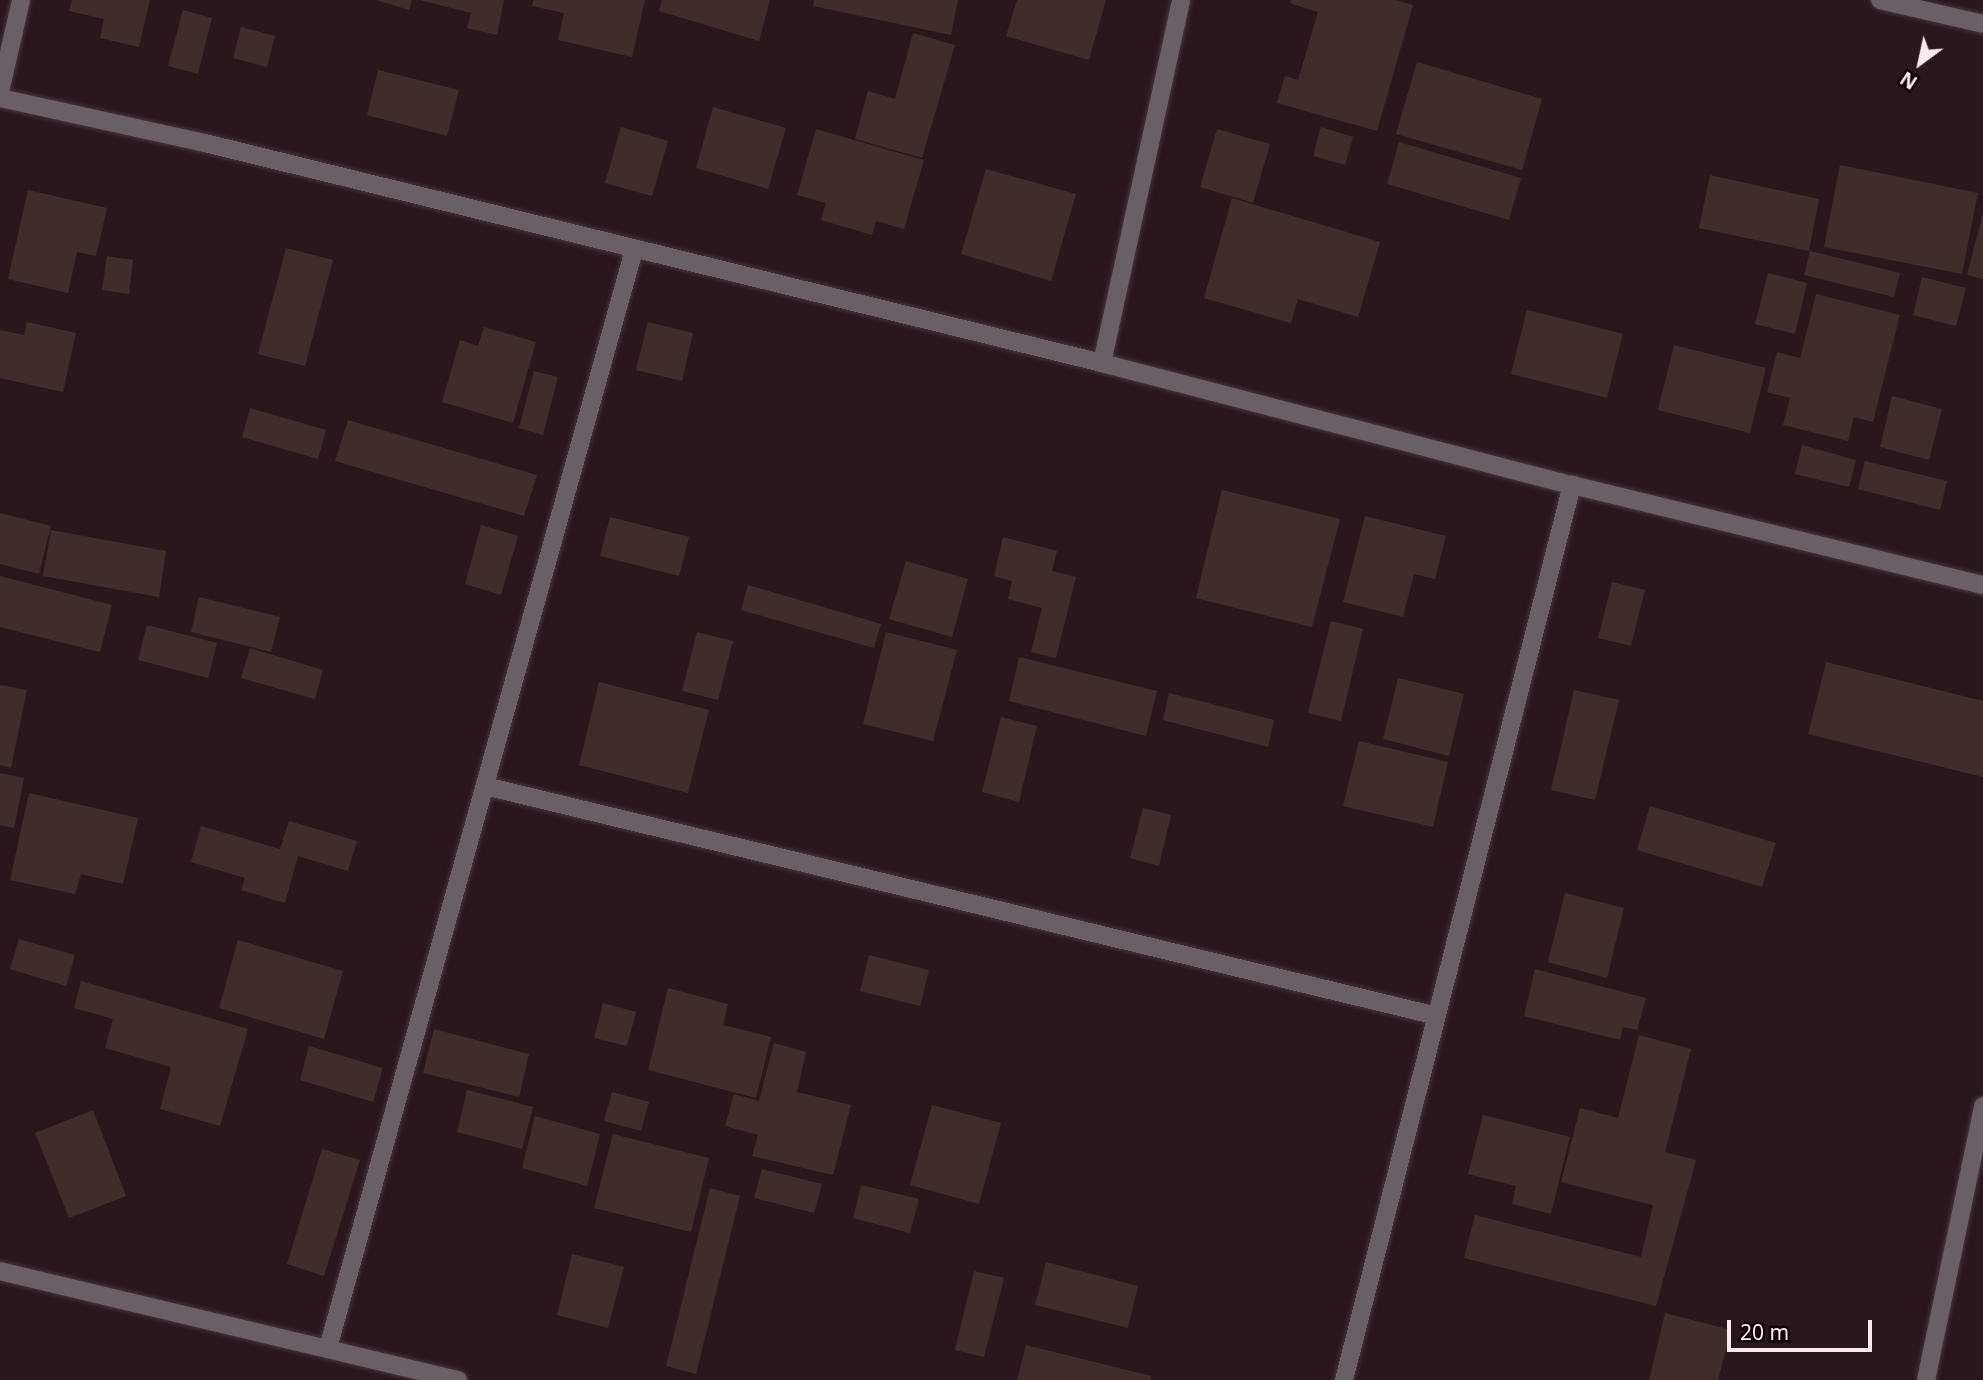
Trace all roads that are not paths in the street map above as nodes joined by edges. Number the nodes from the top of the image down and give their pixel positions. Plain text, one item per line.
1 (21, 0) edge
2 (1181, 0) edge
3 (1881, 0) edge
4 (1983, 24) edge
5 (0, 92) edge
6 (0, 98) edge
7 (634, 250) junction
8 (1102, 363) junction
9 (1572, 485) junction
10 (1983, 585) edge
11 (485, 786) junction
12 (1437, 1016) junction
13 (1983, 1106) edge
14 (0, 1271) edge
15 (328, 1348) junction
16 (458, 1380) edge
17 (1344, 1380) edge
18 (1926, 1380) edge

1 - 5 street
2 - 8 street
3 - 4 street
6 - 7 street
7 - 8 street
7 - 11 street
8 - 9 street
9 - 10 street
9 - 12 street
11 - 12 street
11 - 15 street
12 - 17 street
13 - 18 street
14 - 15 street
15 - 16 street

